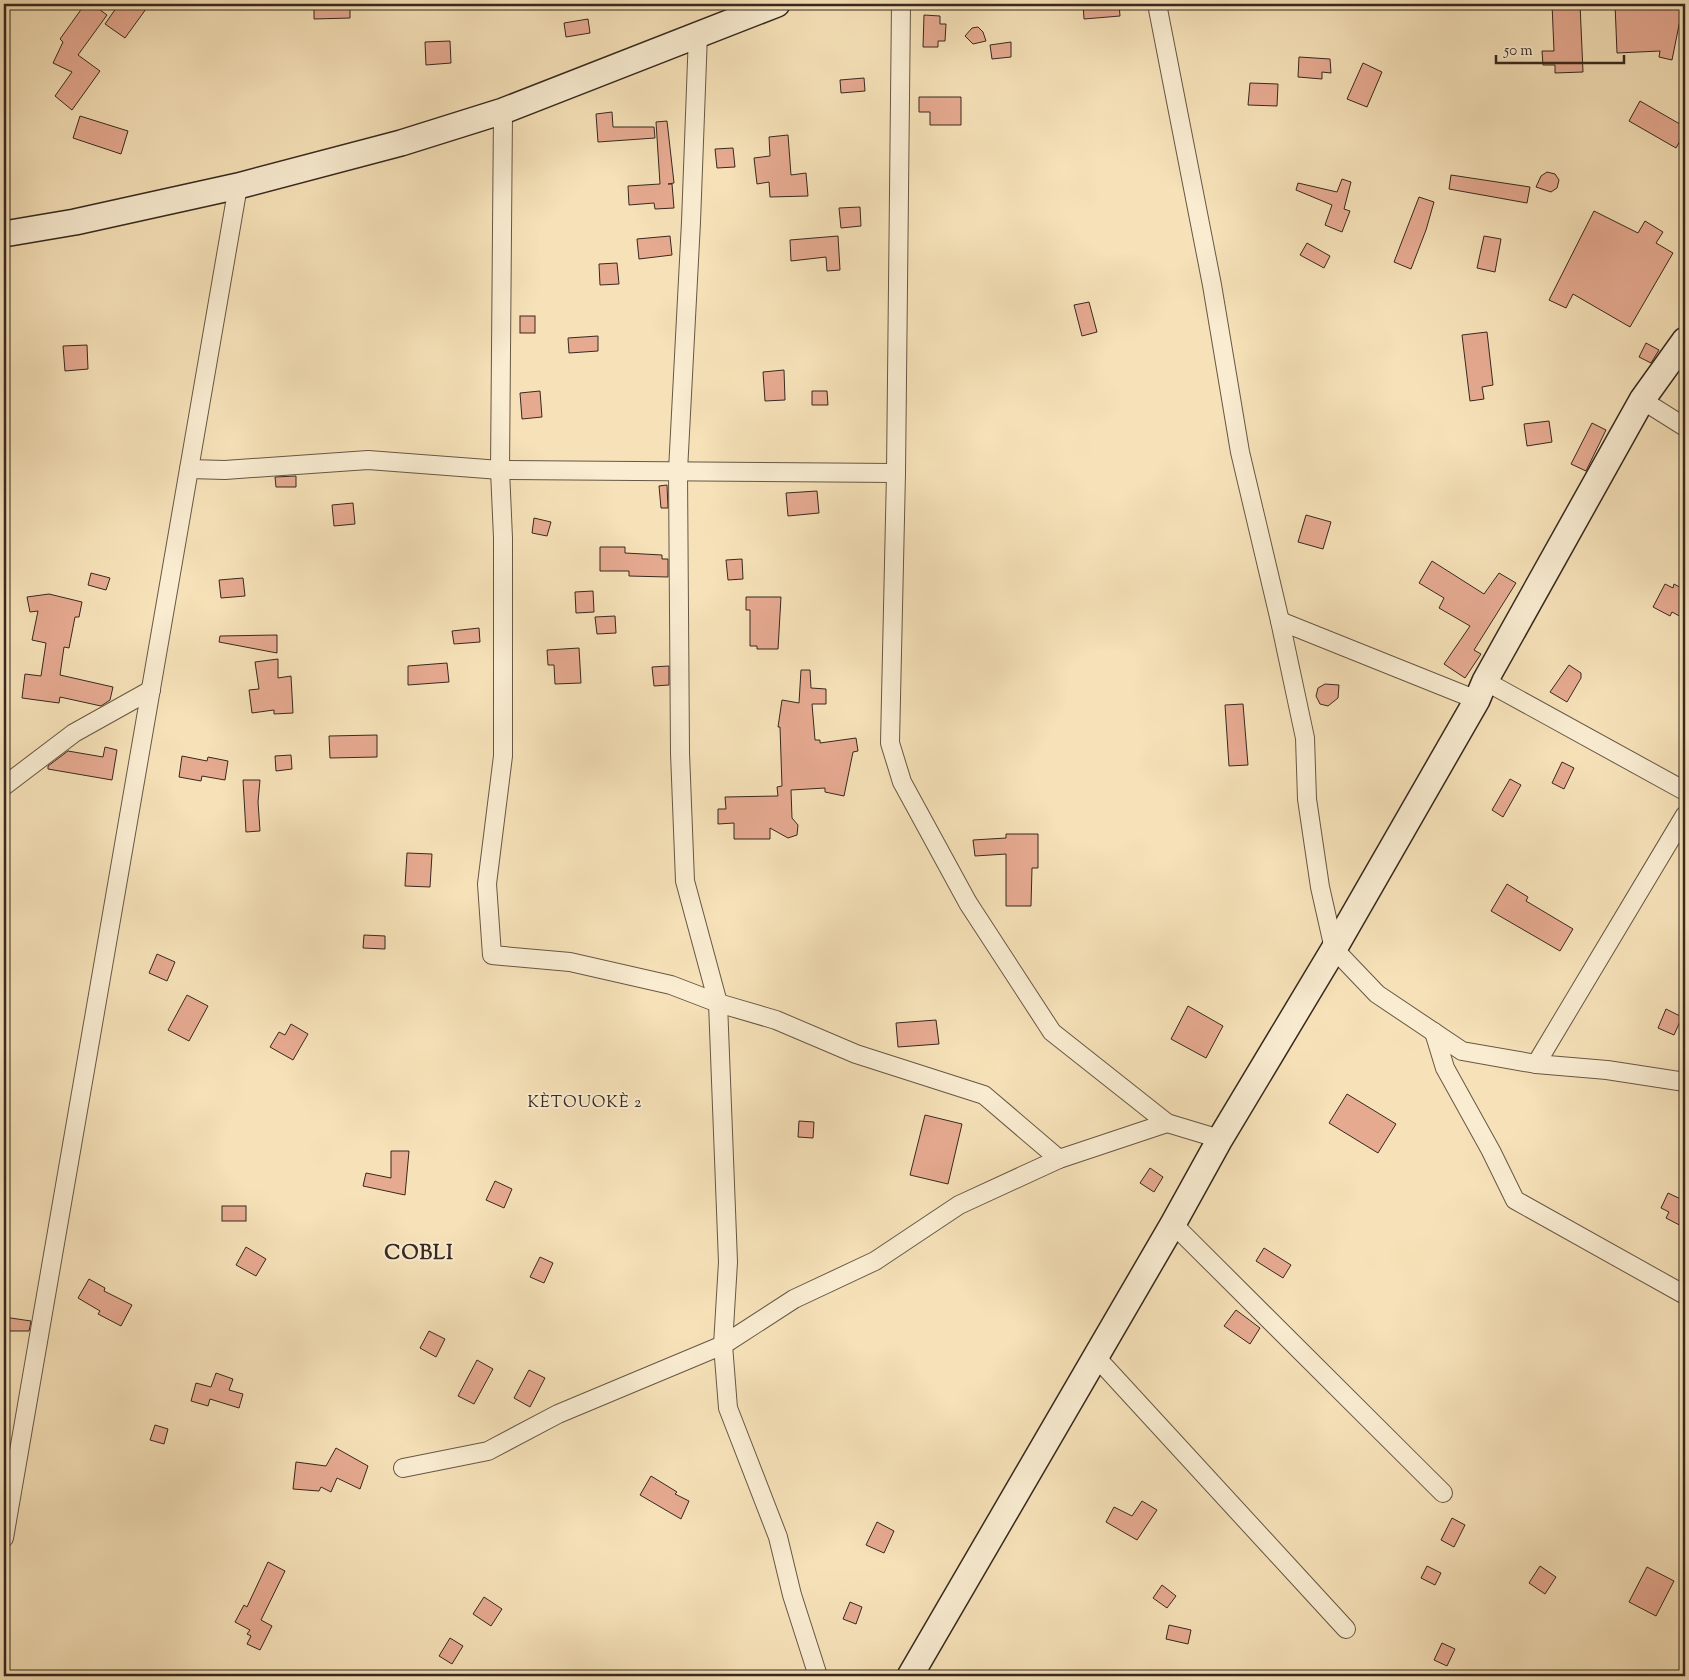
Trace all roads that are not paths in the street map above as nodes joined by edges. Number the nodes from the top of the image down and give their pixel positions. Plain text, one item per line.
1 (777, 4) edge
2 (901, 4) edge
3 (1157, 4) edge
4 (698, 34) junction
5 (503, 111) junction
6 (238, 186) junction
7 (4, 234) edge
8 (1685, 340) edge
9 (1642, 400) junction
10 (1685, 427) edge
11 (189, 469) junction
12 (500, 470) junction
13 (678, 471) junction
14 (896, 473) junction
15 (1280, 621) junction
16 (151, 690) junction
17 (1481, 691) junction
18 (4, 786) edge
19 (1685, 791) edge
20 (1685, 815) edge
21 (1334, 949) junction
22 (718, 1003) junction
23 (1434, 1032) junction
24 (1536, 1064) junction
25 (1685, 1082) edge
26 (1167, 1122) junction
27 (1220, 1139) junction
28 (1058, 1159) junction
29 (1174, 1224) junction
30 (1685, 1294) edge
31 (723, 1344) junction
32 (1096, 1357) junction
33 (404, 1468) dead end
34 (1443, 1493) dead end
35 (4, 1538) edge
36 (1346, 1629) dead end
37 (818, 1676) edge
38 (910, 1676) edge

1 - 4 main road
2 - 14 street
3 - 15 street
4 - 5 main road
4 - 13 street
5 - 6 main road
5 - 12 street
6 - 7 main road
6 - 11 street
8 - 9 main road
9 - 10 street
9 - 17 main road
11 - 12 street
11 - 16 street
12 - 13 street
12 - 22 street
13 - 14 street
13 - 22 street
14 - 26 street
15 - 17 street
15 - 21 street
16 - 18 street
16 - 35 street
17 - 19 street
17 - 21 main road
20 - 24 street
21 - 23 street
21 - 27 main road
22 - 28 street
22 - 31 street
23 - 24 street
23 - 30 street
24 - 25 street
26 - 27 street
26 - 28 street
27 - 29 main road
28 - 31 street
29 - 32 main road
29 - 34 street
31 - 33 street
31 - 37 street
32 - 36 street
32 - 38 main road

